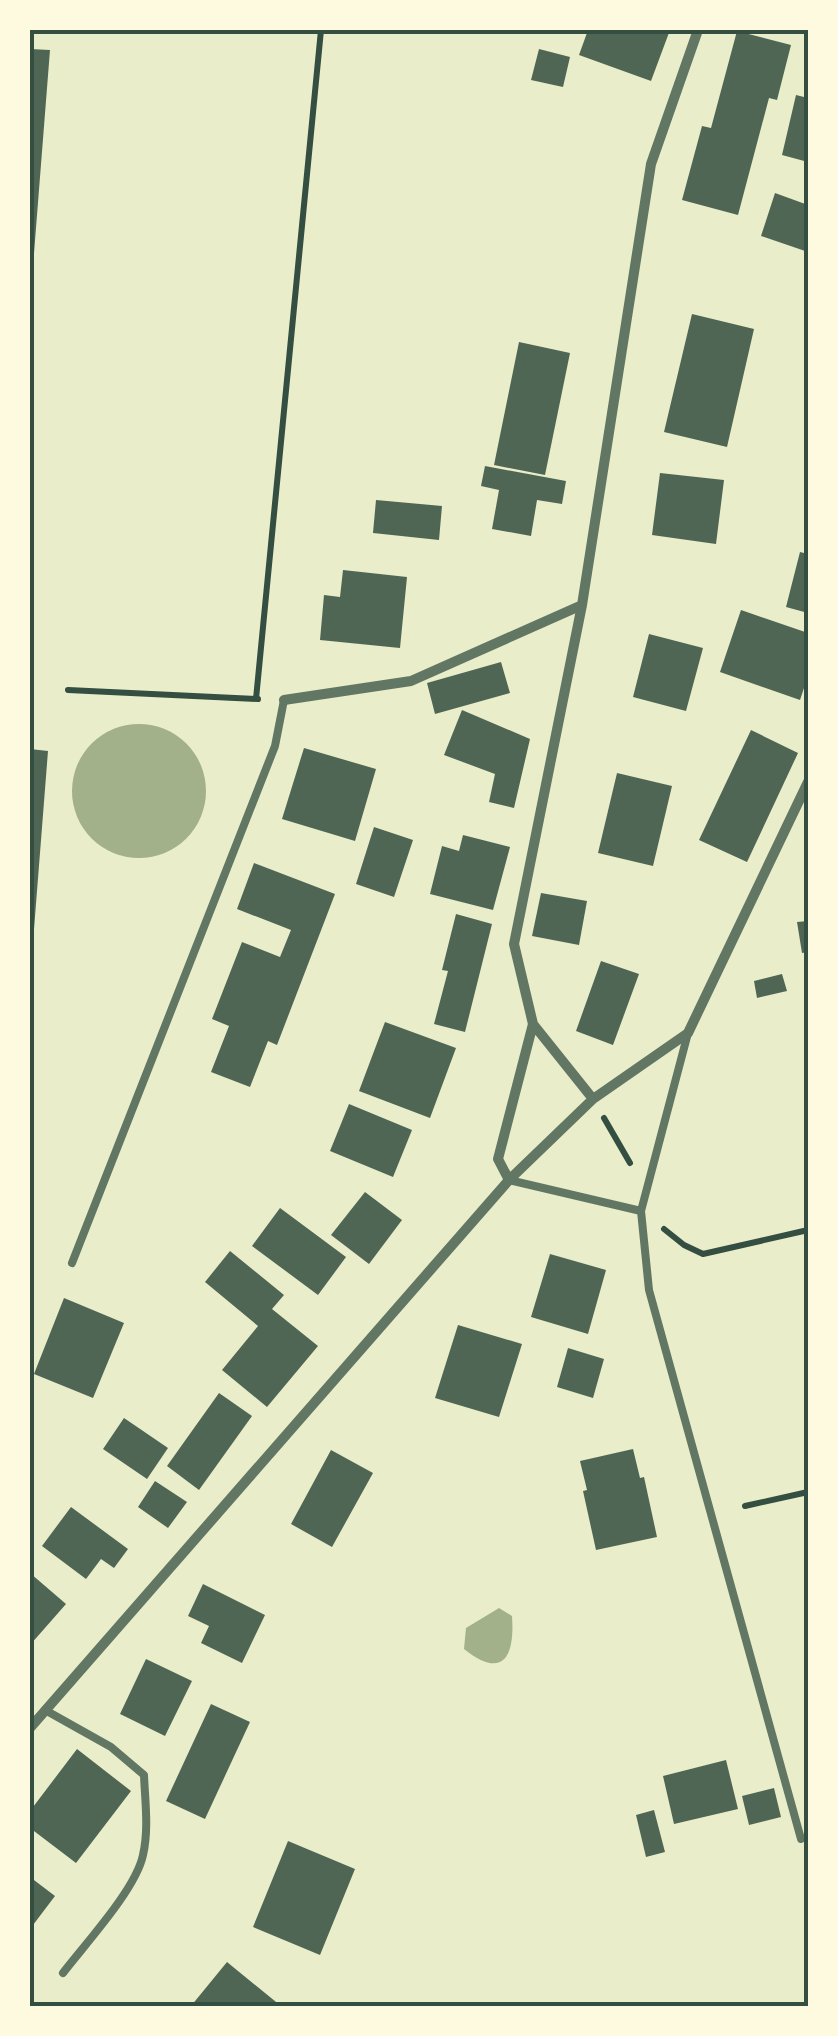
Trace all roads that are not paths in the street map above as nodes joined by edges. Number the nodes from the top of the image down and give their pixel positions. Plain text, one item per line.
1 (698, 30) edge
2 (582, 606) junction
3 (284, 700) joint
4 (808, 782) edge
5 (533, 1024) junction
6 (688, 1033) junction
7 (594, 1099) junction
8 (509, 1180) junction
9 (641, 1211) junction
10 (72, 1263) dead end
11 (46, 1710) junction
12 (30, 1728) edge
13 (801, 1839) dead end
14 (63, 1972) dead end

1 - 2 street
2 - 3 street
2 - 5 street
3 - 10 lane
4 - 6 street
5 - 7 street
5 - 8 street
6 - 7 street
6 - 9 lane
7 - 8 street
8 - 9 lane
8 - 11 street
9 - 13 lane
11 - 12 street
11 - 14 lane

